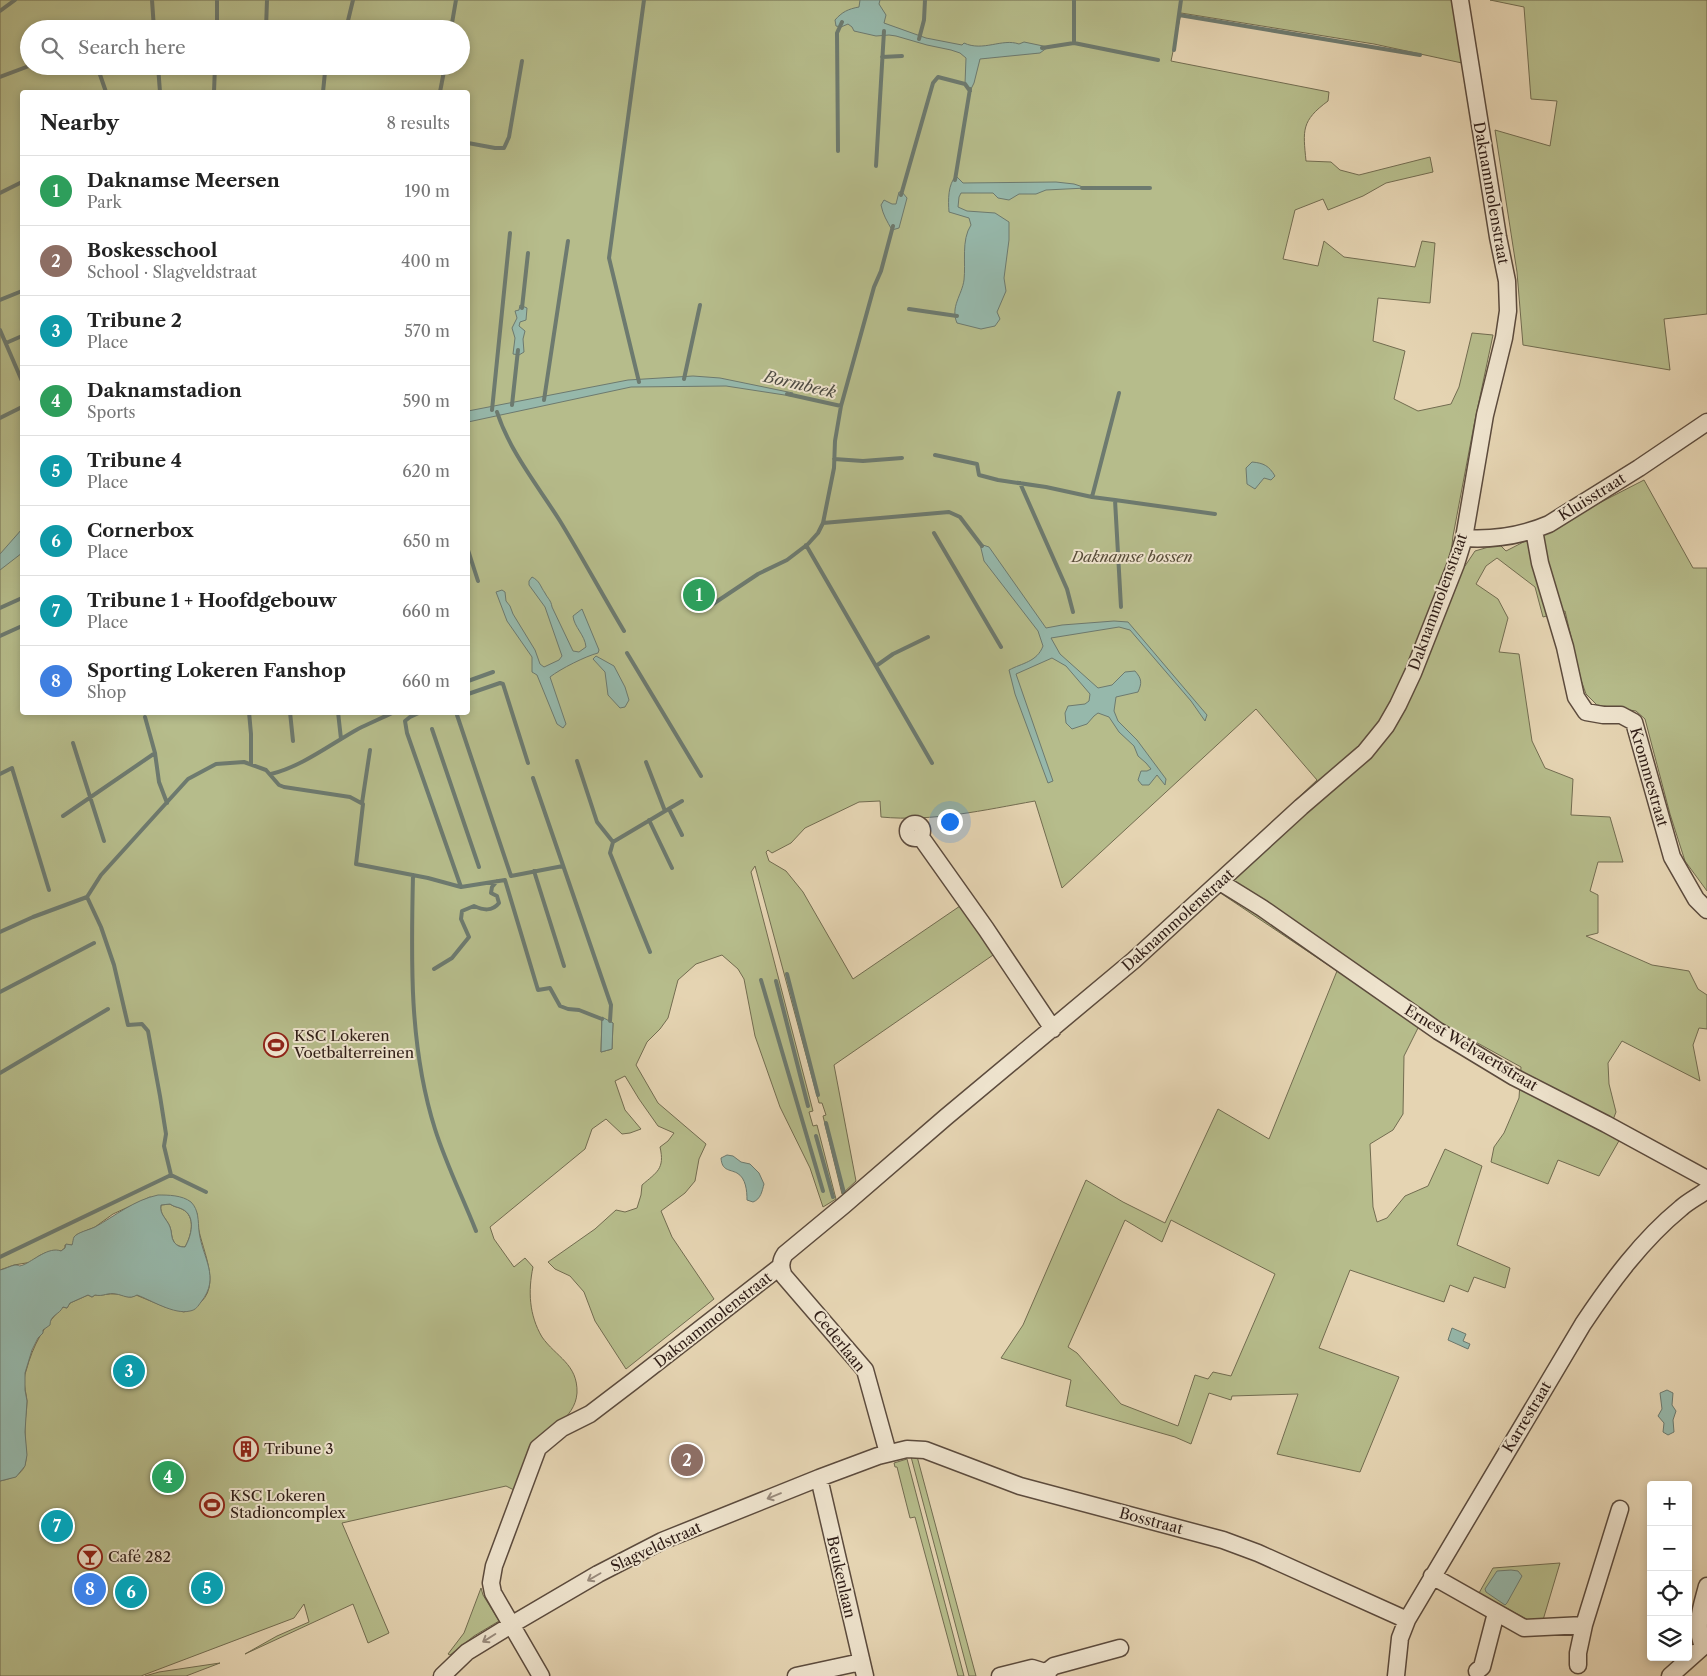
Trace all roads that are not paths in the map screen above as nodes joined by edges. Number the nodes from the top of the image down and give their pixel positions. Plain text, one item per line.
1 (1460, 0) edge
2 (1707, 422) edge
3 (1534, 530) junction
4 (1464, 538) junction
5 (920, 836) dead end
6 (1220, 882) junction
7 (1707, 910) edge
8 (1053, 1029) junction
9 (1707, 1179) edge
10 (1707, 1190) edge
11 (781, 1266) junction
12 (888, 1453) junction
13 (819, 1478) junction
14 (1620, 1508) dead end
15 (1432, 1576) junction
16 (1707, 1586) edge
17 (1496, 1613) junction
18 (1407, 1620) junction
19 (511, 1625) junction
20 (1584, 1626) junction
21 (1705, 1644) edge
22 (1120, 1648) dead end
23 (1578, 1665) dead end
24 (863, 1669) edge
25 (1477, 1671) dead end
26 (1047, 1675) edge
27 (442, 1676) edge
28 (541, 1676) edge
29 (796, 1676) edge
30 (1000, 1676) edge
31 (1396, 1676) edge
32 (1670, 1676) edge

1 - 4 street, Daknammolenstraat
2 - 3 street, Kluisstraat
3 - 4 street, Kluisstraat
3 - 7 street, Krommestraat
4 - 6 street, Daknammolenstraat
5 - 8 street
6 - 8 street, Daknammolenstraat
6 - 9 street, Ernest Welvaertstraat
8 - 11 street, Daknammolenstraat
10 - 15 street, Karrestraat
11 - 12 street, Cederlaan
11 - 19 street, Daknammolenstraat
12 - 13 street, Slagveldstraat
12 - 18 street, Bosstraat
13 -> 19 street, Slagveldstraat
13 - 24 street, Beukenlaan
14 - 20 street
15 - 17 street
15 - 18 street, Karrestraat
16 - 21 street
17 - 20 street
17 - 25 street
18 - 31 street, Karrestraat
19 -> 27 street, Slagveldstraat
19 - 28 street
20 - 23 street
21 - 32 street
22 - 26 street
24 - 29 street
26 - 30 street

